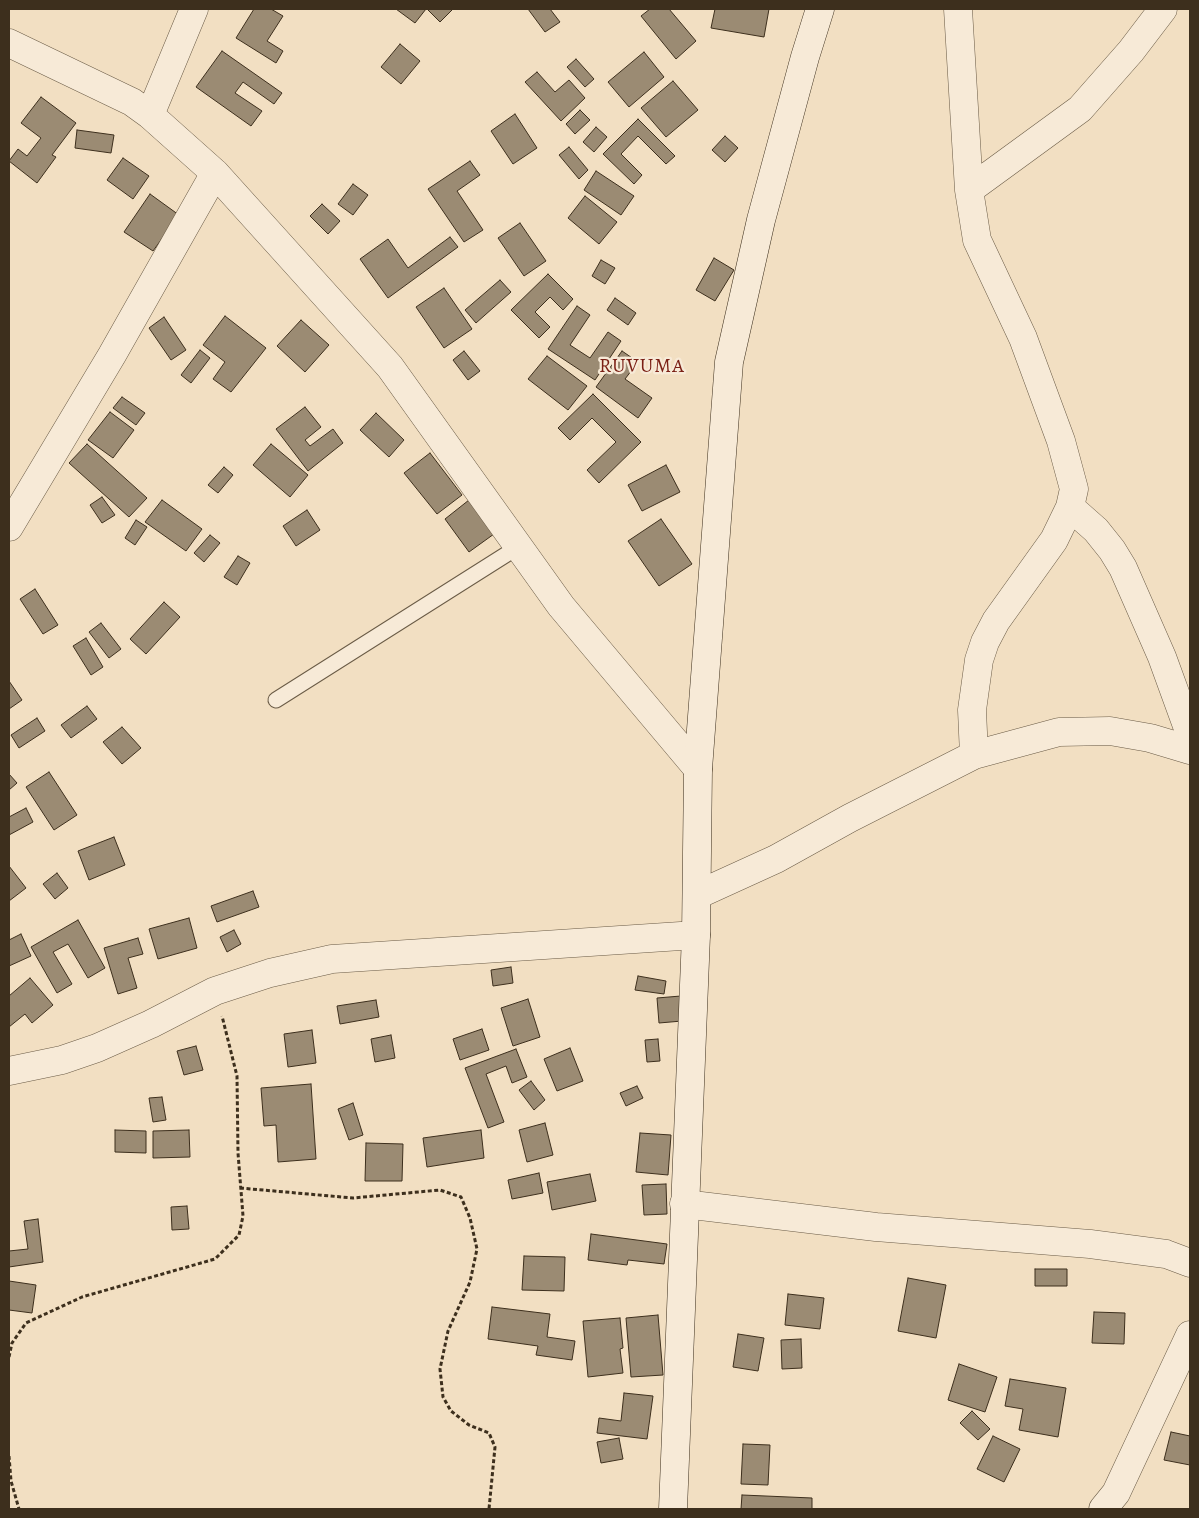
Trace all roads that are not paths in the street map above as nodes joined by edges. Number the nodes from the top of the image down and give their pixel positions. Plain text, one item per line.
1 (194, 9) edge
2 (820, 9) edge
3 (958, 9) edge
4 (1163, 9) edge
5 (9, 43) edge
6 (150, 115) junction
7 (215, 173) junction
8 (969, 190) junction
9 (1070, 507) junction
10 (9, 527) edge
11 (518, 547) junction
12 (276, 700) dead end
13 (1190, 734) edge
14 (1190, 750) edge
15 (974, 756) junction
16 (698, 769) junction
17 (697, 895) junction
18 (696, 935) junction
19 (9, 1071) edge
20 (684, 1204) junction
21 (1190, 1263) edge
22 (1190, 1335) edge
23 (673, 1509) edge
24 (1103, 1509) edge

1 - 6 street
2 - 16 street
3 - 8 street
4 - 8 street
5 - 6 street
6 - 7 street
7 - 10 street
7 - 11 street
8 - 9 street
9 - 13 street
9 - 15 street
11 - 12 lane
11 - 16 street
14 - 15 street
15 - 17 street
16 - 17 street
17 - 18 street
18 - 19 street
18 - 20 street
20 - 21 street
20 - 23 street
22 - 24 street

